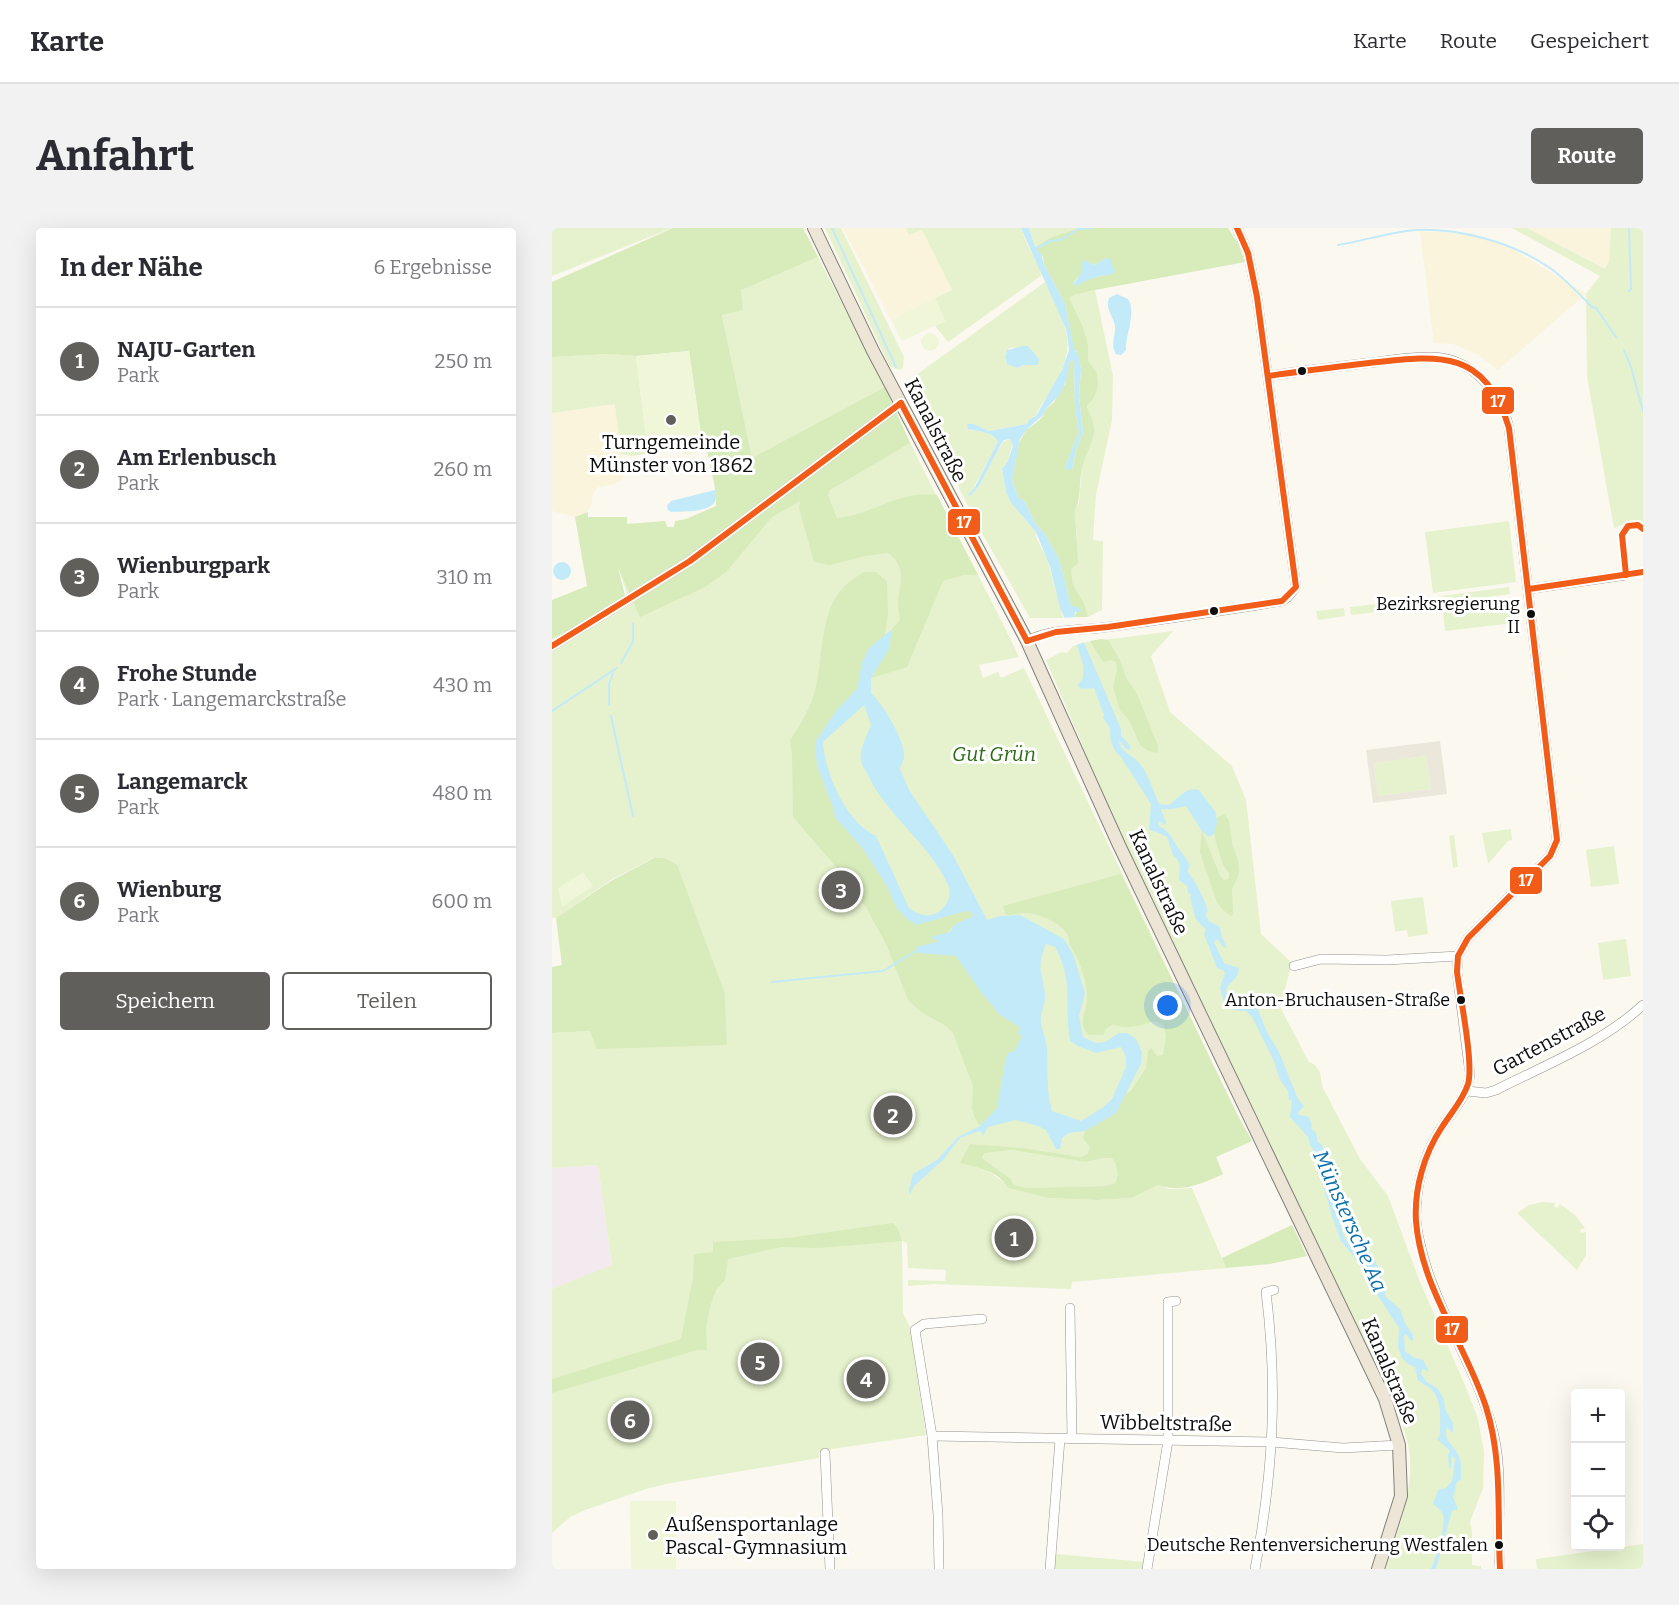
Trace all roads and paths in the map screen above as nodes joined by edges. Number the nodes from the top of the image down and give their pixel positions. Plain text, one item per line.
1 (814, 228) edge
2 (1237, 228) edge
3 (1268, 376) junction
4 (901, 403) junction
5 (1626, 575) dead end
6 (1528, 589) junction
7 (1027, 641) junction
8 (552, 646) edge
9 (1458, 956) junction
10 (1294, 966) dead end
11 (1643, 1005) edge
12 (1464, 1096) junction
13 (1266, 1292) dead end
14 (1168, 1302) dead end
15 (1070, 1308) dead end
16 (982, 1319) dead end
17 (932, 1436) junction
18 (1060, 1439) junction
19 (1072, 1439) junction
20 (1168, 1442) junction
21 (1272, 1442) junction
22 (1399, 1445) junction
23 (825, 1453) dead end
24 (830, 1569) edge
25 (939, 1569) edge
26 (1050, 1569) edge
27 (1147, 1569) edge
28 (1255, 1569) edge
29 (1378, 1569) edge
30 (1500, 1569) edge

1 - 4 main road, Kanalstraße
2 - 3 street
3 - 6 street
3 - 7 street
4 - 7 main road, Kanalstraße
4 - 8 street
5 - 6 street
6 - 9 street
7 - 22 main road, Kanalstraße
9 - 10 street
9 - 12 street
11 - 12 street, Gartenstraße
12 - 30 street
13 - 21 street
14 - 20 street
15 - 19 street
16 - 17 street
17 - 18 street, Wibbeltstraße
17 - 25 street
18 - 19 street, Wibbeltstraße
18 - 26 street
19 - 20 street, Wibbeltstraße
20 - 21 street, Wibbeltstraße
20 - 27 street
21 - 22 street, Wibbeltstraße
21 - 28 street
22 - 29 main road, Kanalstraße
23 - 24 street

